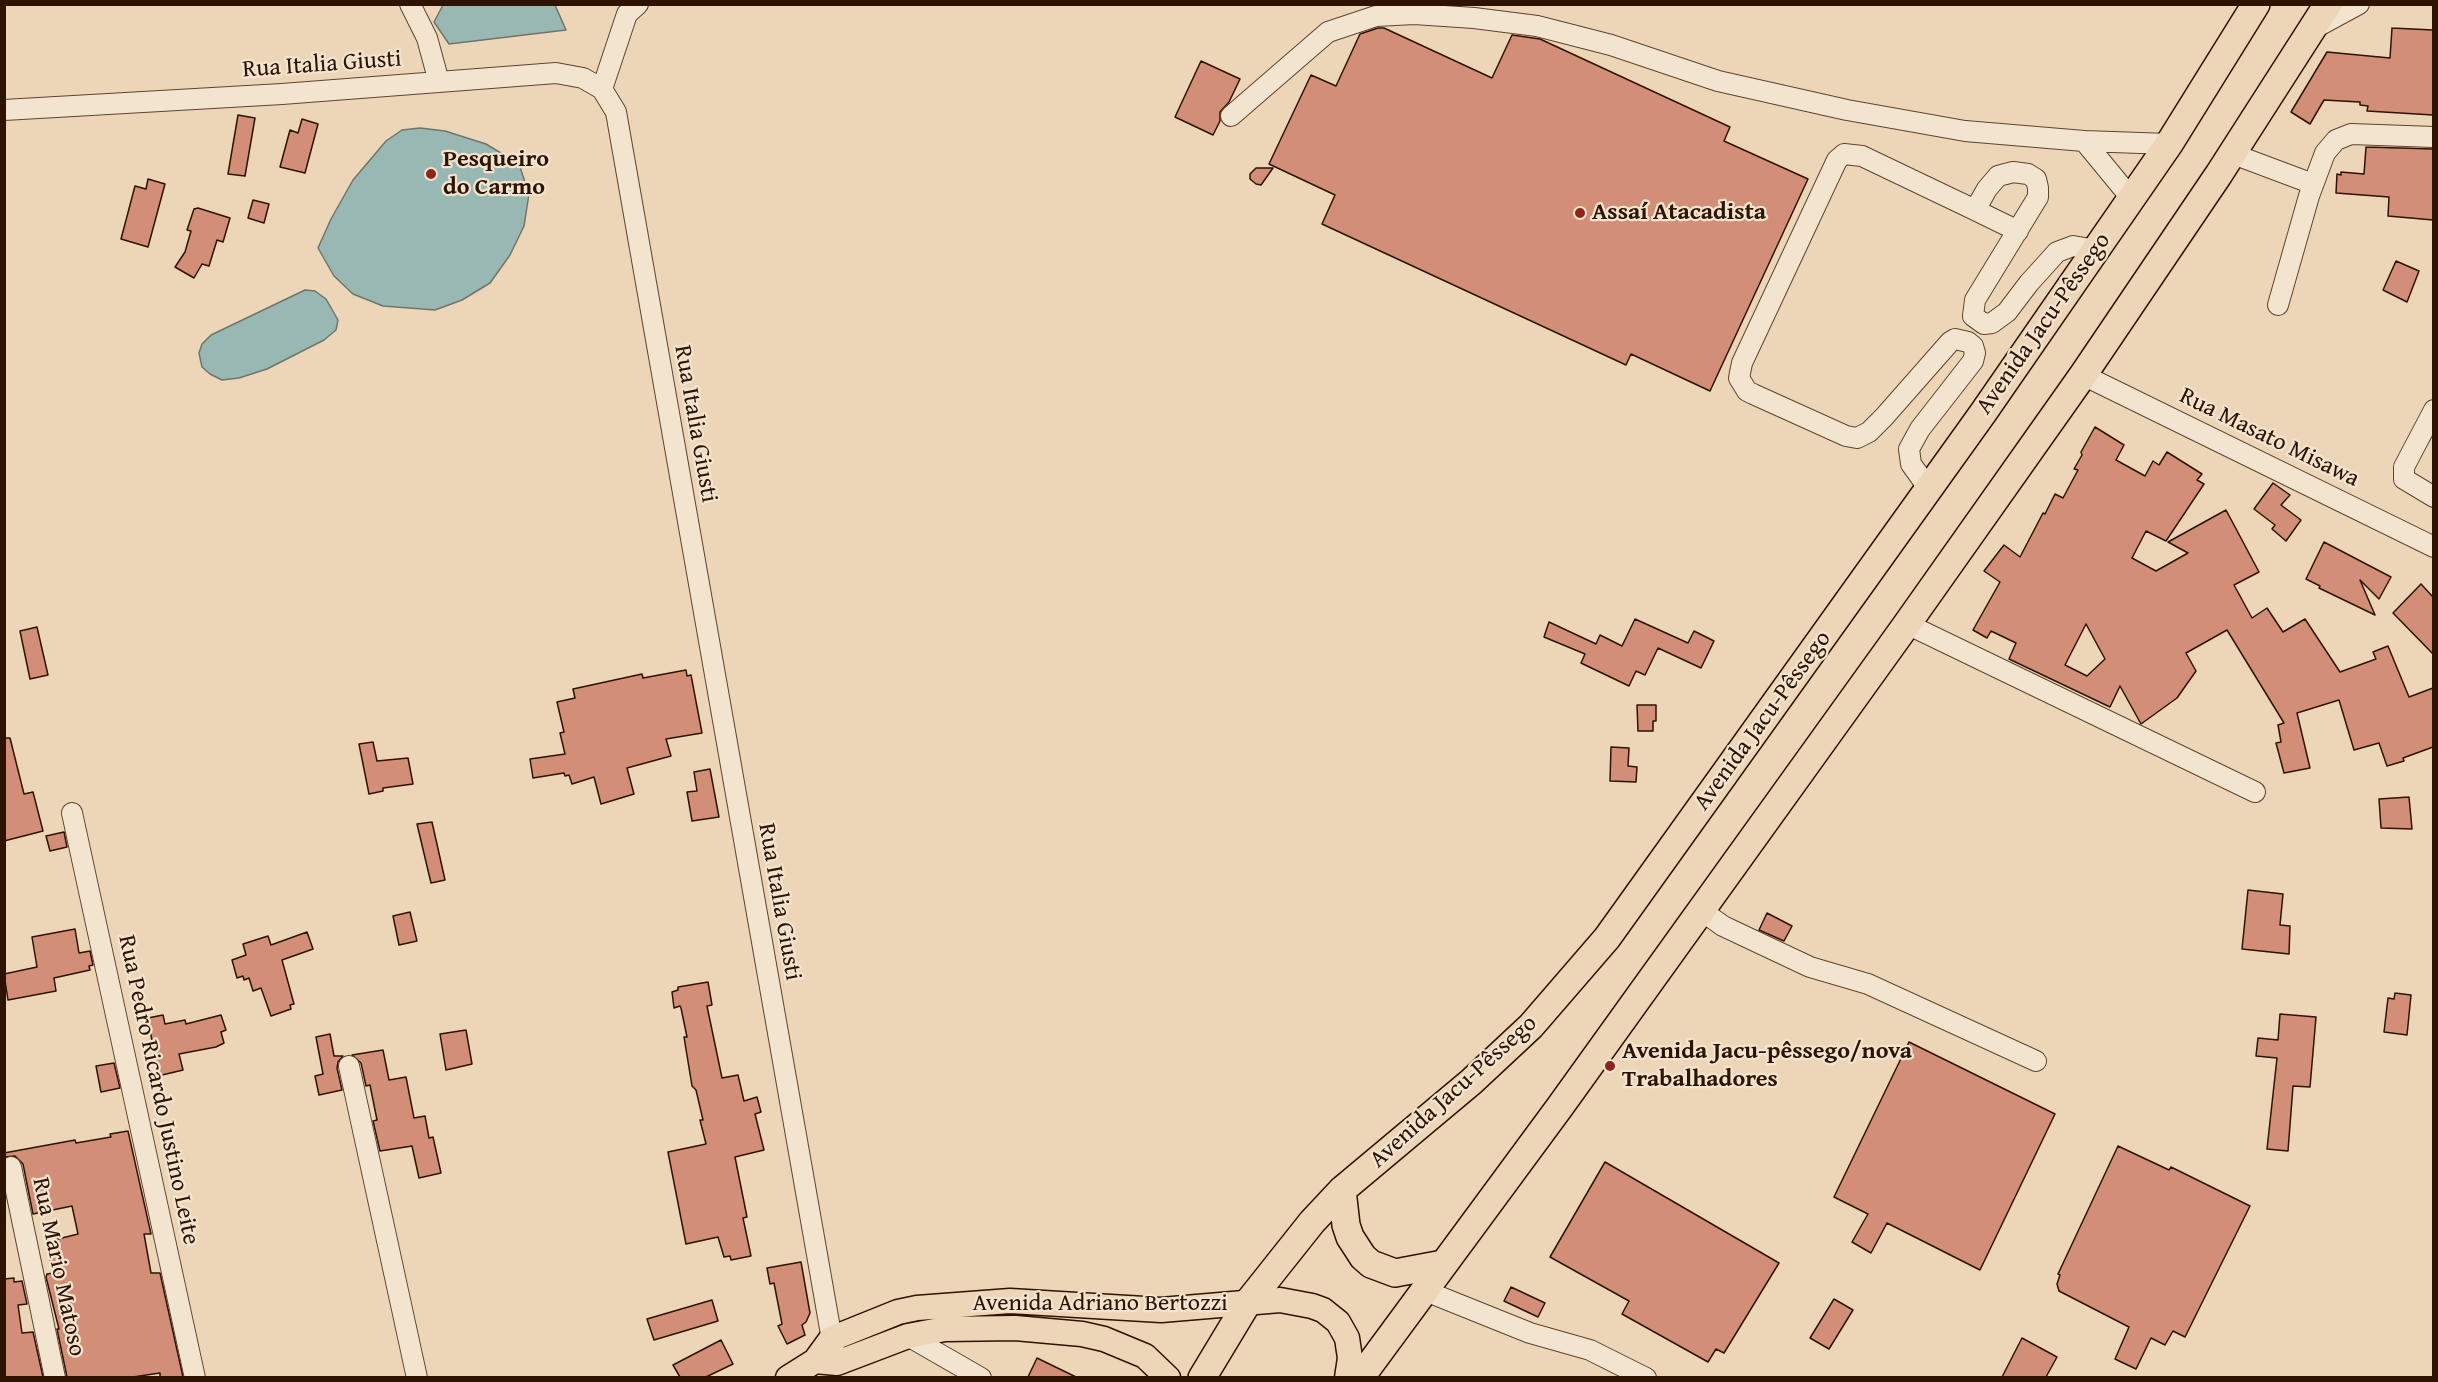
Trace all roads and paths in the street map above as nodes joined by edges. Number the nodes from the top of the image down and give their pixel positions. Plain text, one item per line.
1 (410, 4) edge
2 (2256, 4) edge
3 (2328, 4) edge
4 (2360, 4) edge
5 (631, 8) edge
6 (2313, 29) junction
7 (439, 82) junction
8 (602, 89) junction
9 (4, 110) edge
10 (1231, 116) dead end
11 (2433, 137) edge
12 (2084, 141) junction
13 (2169, 144) junction
14 (2233, 154) junction
15 (2313, 184) junction
16 (2131, 198) junction
17 (1975, 210) junction
18 (2018, 231) junction
19 (2096, 250) junction
20 (2278, 305) dead end
21 (2083, 375) junction
22 (2433, 410) edge
23 (1929, 489) junction
24 (2433, 496) edge
25 (2433, 547) edge
26 (1907, 624) junction
27 (2255, 792) dead end
28 (72, 813) dead end
29 (1701, 911) junction
30 (2036, 1061) dead end
31 (349, 1066) dead end
32 (11, 1167) dead end
33 (1342, 1190) junction
34 (1443, 1264) junction
35 (1423, 1290) junction
36 (1246, 1305) junction
37 (908, 1336) junction
38 (831, 1339) junction
39 (826, 1362) junction
40 (55, 1377) edge
41 (195, 1377) edge
42 (417, 1377) edge
43 (788, 1377) edge
44 (981, 1377) edge
45 (1168, 1377) edge
46 (1202, 1377) edge
47 (1347, 1377) edge
48 (1360, 1377) edge
49 (1646, 1377) edge

1 - 7 street
2 - 13 highway, Avenida Jacu-Pêssego
3 - 6 highway
4 - 6 street
5 - 8 street
6 - 14 highway
7 - 8 street, Rua Italia Giusti
7 - 9 street, Rua Italia Giusti
8 - 38 street, Rua Italia Giusti
10 - 12 street
11 - 15 street
12 - 13 street
12 - 16 street
13 - 16 highway, Avenida Jacu-Pêssego
14 - 15 street
14 - 21 highway
15 - 20 street
16 - 19 highway, Avenida Jacu-Pêssego
17 - 18 street
17 - 18 street
17 - 23 street
18 - 19 street
19 - 23 highway, Avenida Jacu-Pêssego
21 - 25 street, Rua Masato Misawa
21 - 26 highway
22 - 24 street
23 - 33 highway, Avenida Jacu-Pêssego
26 - 27 street
26 - 29 highway
28 - 41 street, Rua Pedro Ricardo Justino Leite
29 - 30 street
29 - 34 highway
31 - 42 street
32 - 40 street, Rua Mario Matoso
33 - 34 highway
33 - 36 highway, Avenida Jacu-Pêssego
34 - 35 highway
35 - 48 highway
35 - 49 street
36 - 38 main road, Avenida Adriano Bertozzi
36 - 46 highway, Avenida Jacu-Pêssego
36 - 47 main road, Avenida Adriano Bertozzi
37 - 39 main road, Avenida Adriano Bertozzi
37 - 44 street
37 - 45 main road, Avenida Adriano Bertozzi
38 - 39 main road, Avenida Adriano Bertozzi
39 - 43 main road, Avenida Adriano Bertozzi

